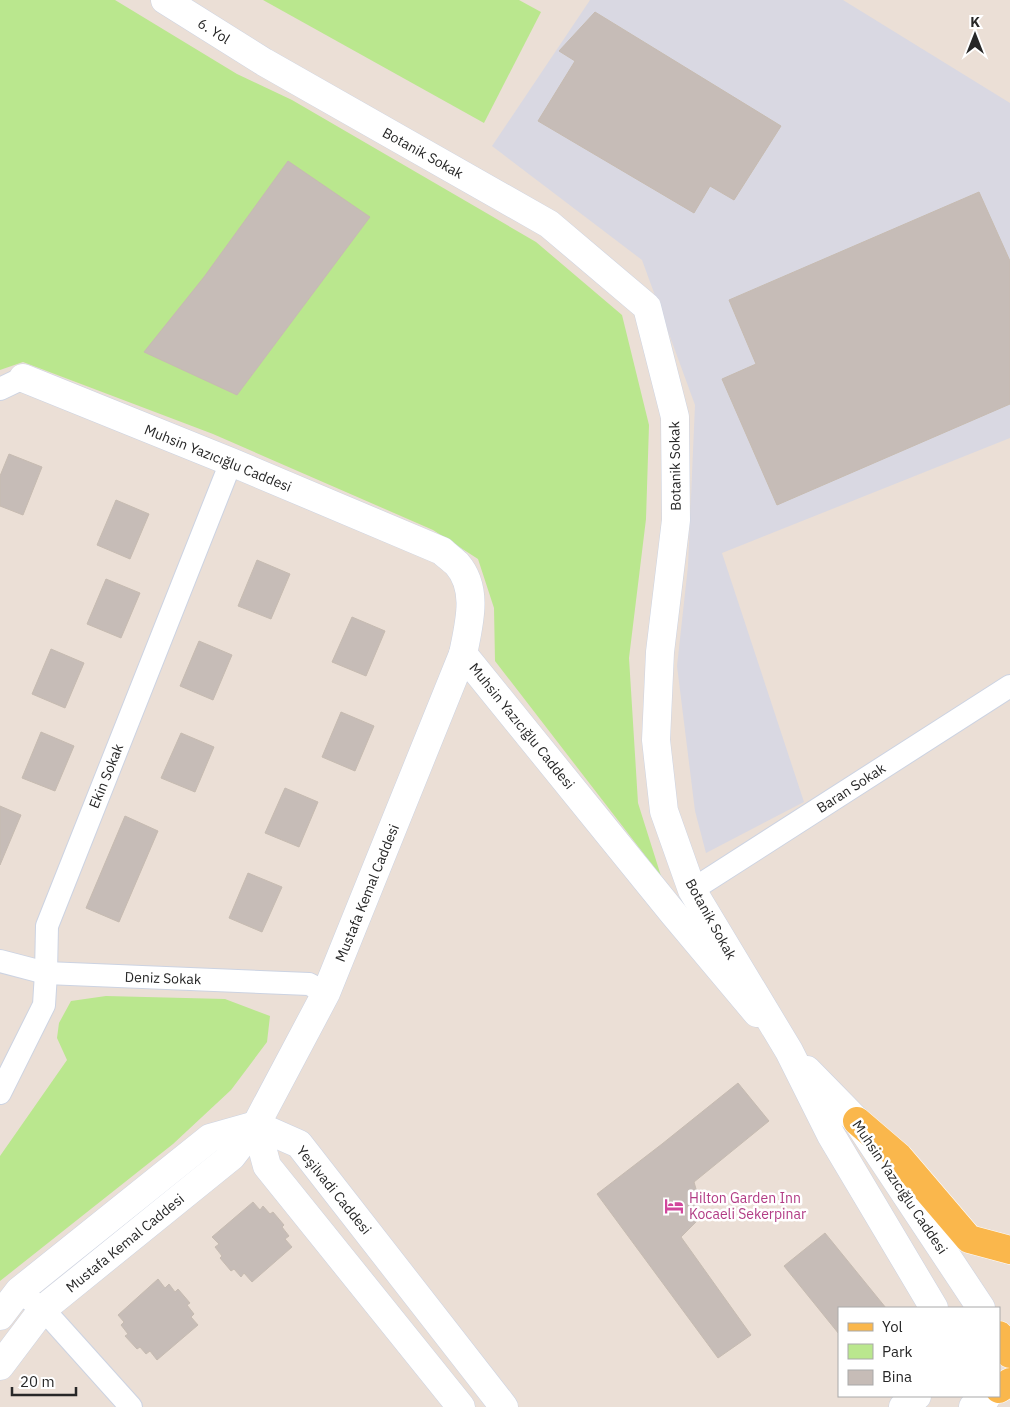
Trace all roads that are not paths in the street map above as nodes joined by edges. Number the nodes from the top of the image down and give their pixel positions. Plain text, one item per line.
1 (165, 0) edge
2 (264, 62) joint
3 (12, 384) edge
4 (231, 462) junction
5 (463, 654) junction
6 (1010, 686) edge
7 (692, 890) junction
8 (0, 961) edge
9 (46, 973) junction
10 (326, 992) junction
11 (789, 1051) junction
12 (0, 1093) edge
13 (857, 1121) junction
14 (256, 1125) junction
15 (1010, 1250) edge
16 (19, 1291) junction
17 (933, 1307) edge
18 (980, 1307) edge
19 (43, 1309) junction
20 (0, 1316) edge
21 (1010, 1322) edge
22 (1000, 1330) edge
23 (1000, 1337) edge
24 (1010, 1354) edge
25 (0, 1366) edge
26 (916, 1397) edge
27 (131, 1407) edge
28 (461, 1407) edge
29 (504, 1407) edge
30 (903, 1407) edge

1 - 2 street, 6. Yol
2 - 7 street, Botanik Sokak
3 - 4 street, Muhsin Yazıcığlu Caddesi
4 - 5 street, Muhsin Yazıcığlu Caddesi
4 - 9 street, Ekin Sokak
5 - 10 street, Mustafa Kemal Caddesi
5 - 11 street, Muhsin Yazıcığlu Caddesi
6 - 7 street, Baran Sokak
7 - 11 street, Botanik Sokak
8 - 9 street, Deniz Sokak
9 - 10 street, Deniz Sokak
9 - 12 street, Ekin Sokak
10 - 14 street, Mustafa Kemal Caddesi
11 - 13 street, Muhsin Yazıcığlu Caddesi
11 - 17 street, Muhsin Yazıcığlu Caddesi
13 - 15 main road
13 - 18 street, Muhsin Yazıcığlu Caddesi
14 - 16 street, Mustafa Kemal Caddesi
14 - 19 street, Mustafa Kemal Caddesi
14 - 28 street
14 - 29 street, Yeşilvadi Caddesi
16 - 19 street
16 - 20 street, Mustafa Kemal Caddesi
19 - 25 street, Mustafa Kemal Caddesi
19 - 27 street
21 - 22 main road
23 - 24 main road
26 - 30 street

